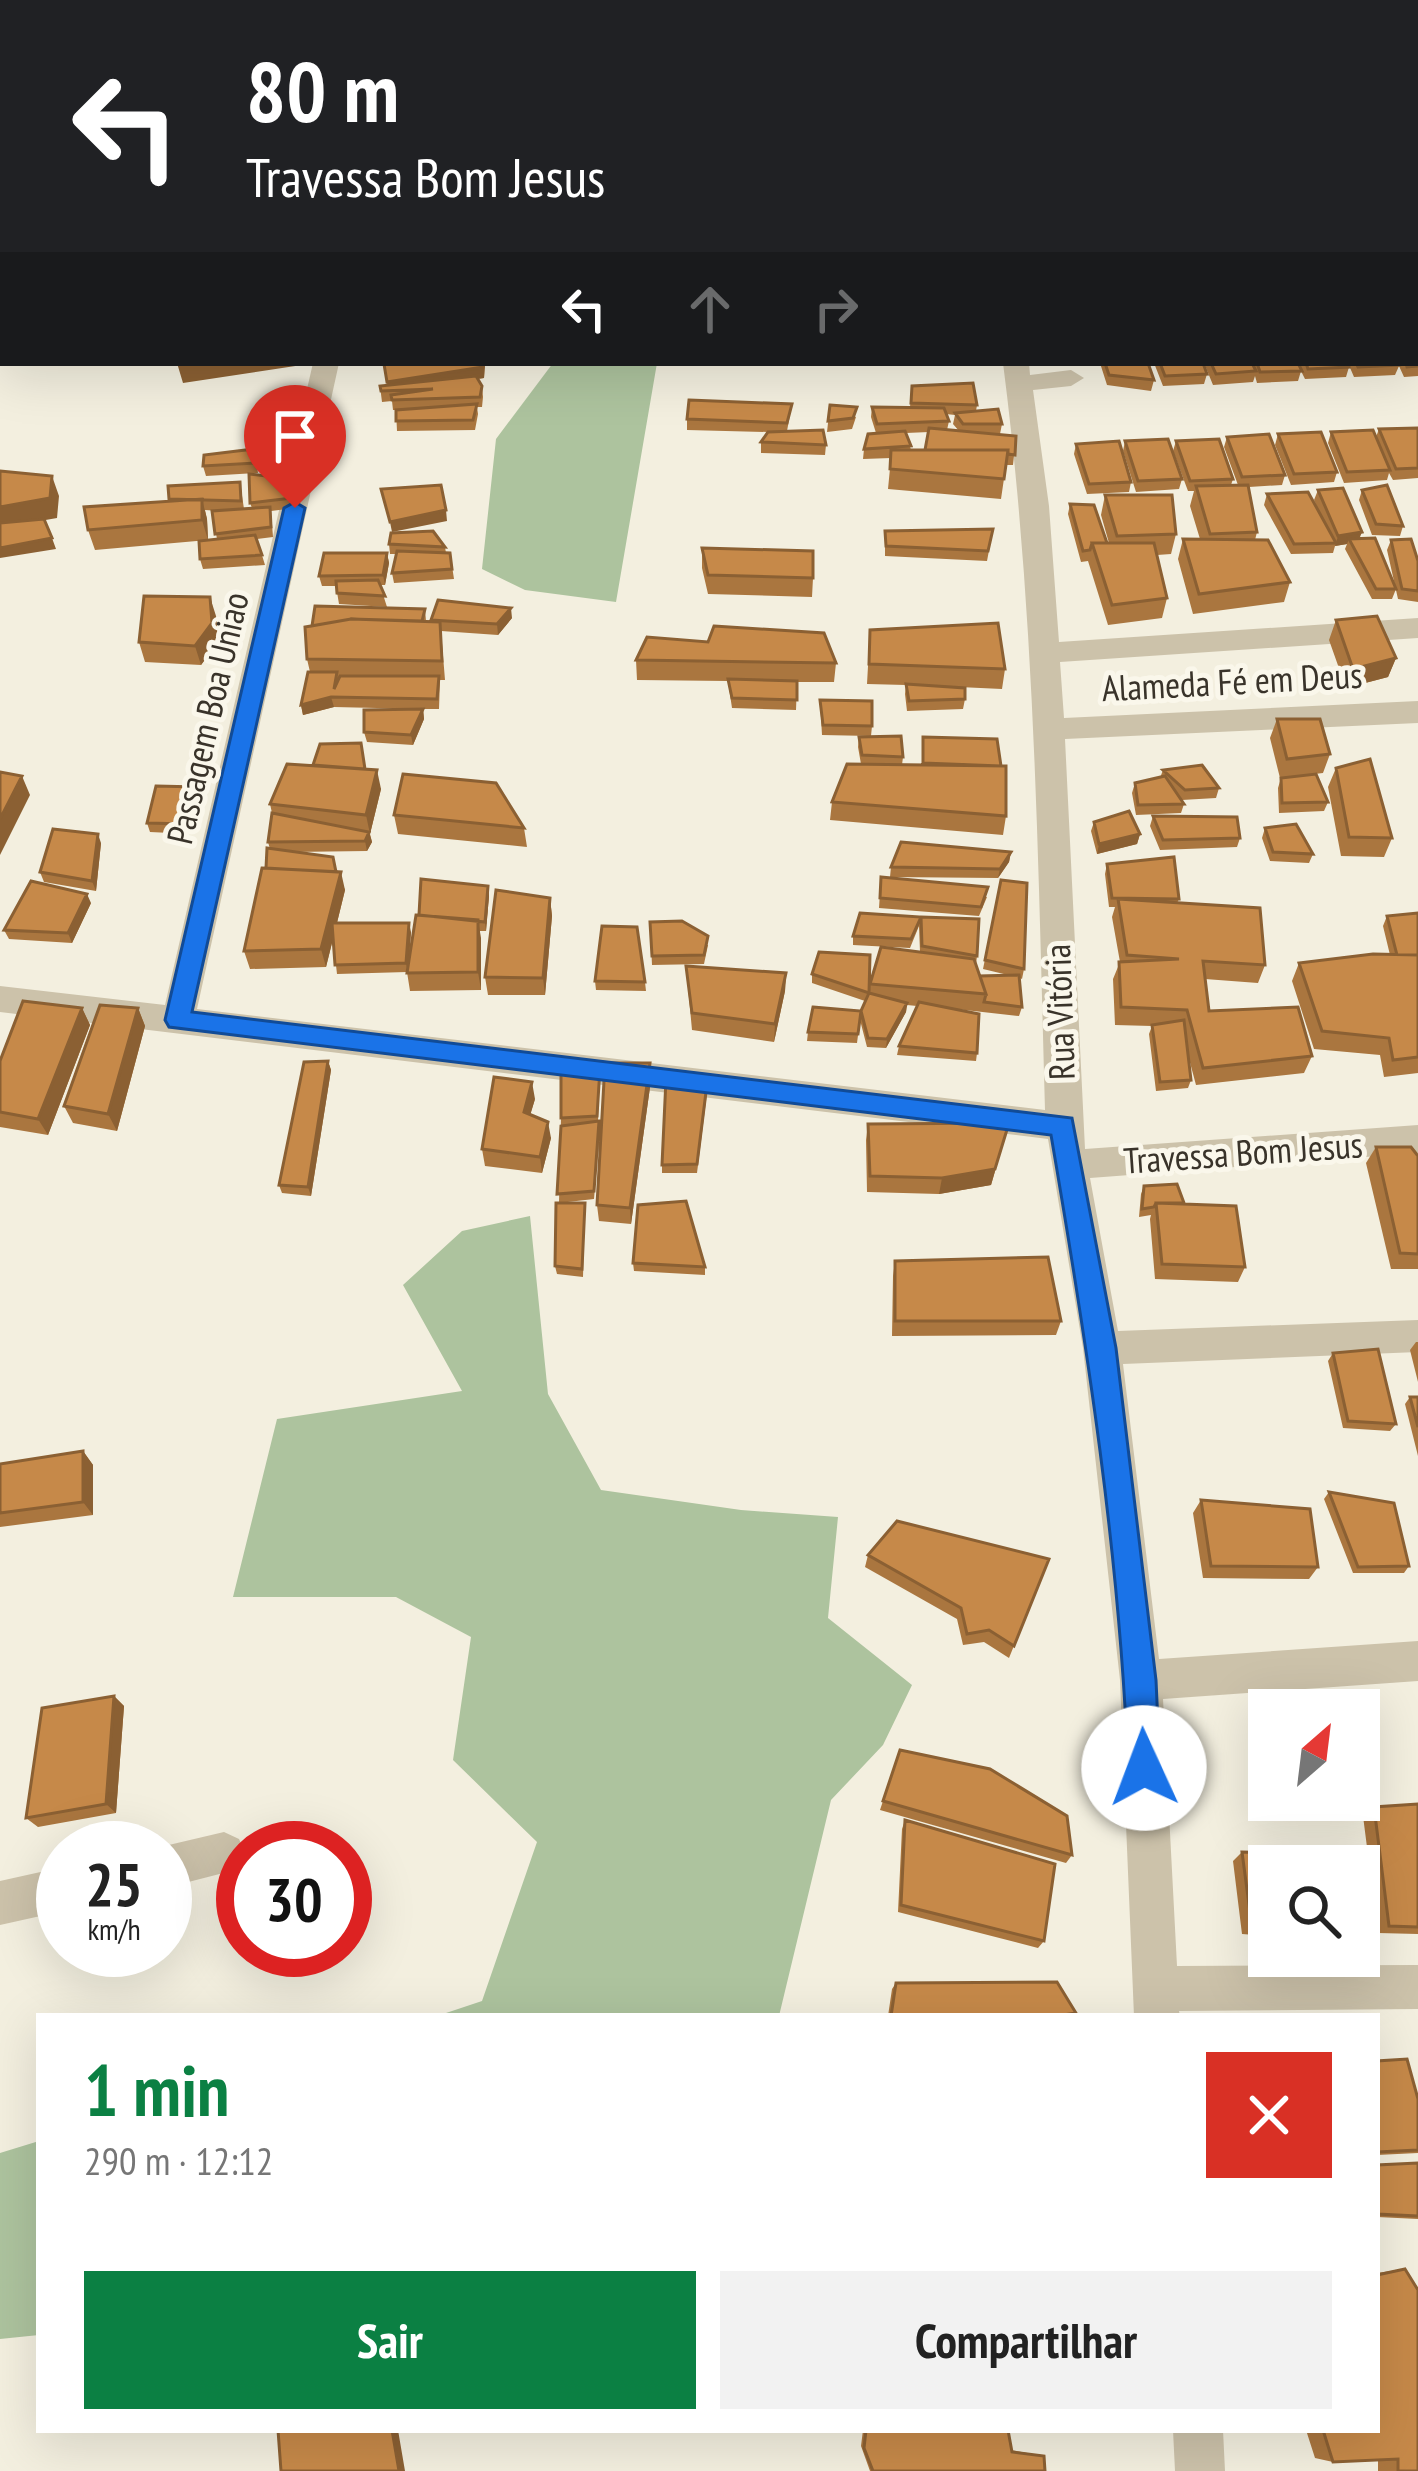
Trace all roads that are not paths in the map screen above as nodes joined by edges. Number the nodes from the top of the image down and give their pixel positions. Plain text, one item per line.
1 (325, 366) edge
2 (1017, 374) edge
3 (1071, 378) dead end
4 (1418, 628) edge
5 (1045, 652) junction
6 (1418, 712) edge
7 (1050, 729) junction
8 (0, 999) edge
9 (178, 1020) junction
10 (1418, 1139) edge
11 (1066, 1145) junction
12 (1418, 1336) edge
13 (1102, 1348) junction
14 (1418, 1660) edge
15 (1141, 1680) junction
16 (36, 1895) edge
17 (0, 1903) edge
18 (1418, 1987) edge
19 (1155, 2002) edge
20 (1198, 2433) edge
21 (1200, 2471) edge

1 - 9 street, Passagem Boa Uniao
2 - 3 street
2 - 5 street, Rua Vitória
4 - 5 street
5 - 7 street, Rua Vitória
6 - 7 street, Alameda Fé em Deus
7 - 11 street, Rua Vitória
8 - 9 street, Travessa Bom Jesus
9 - 11 street, Travessa Bom Jesus
10 - 11 street, Travessa Bom Jesus
11 - 13 street, Rua Vitória
12 - 13 street
13 - 15 street, Rua Vitória
14 - 15 street
15 - 19 street, Rua Vitória
16 - 17 street
18 - 19 street
20 - 21 street

